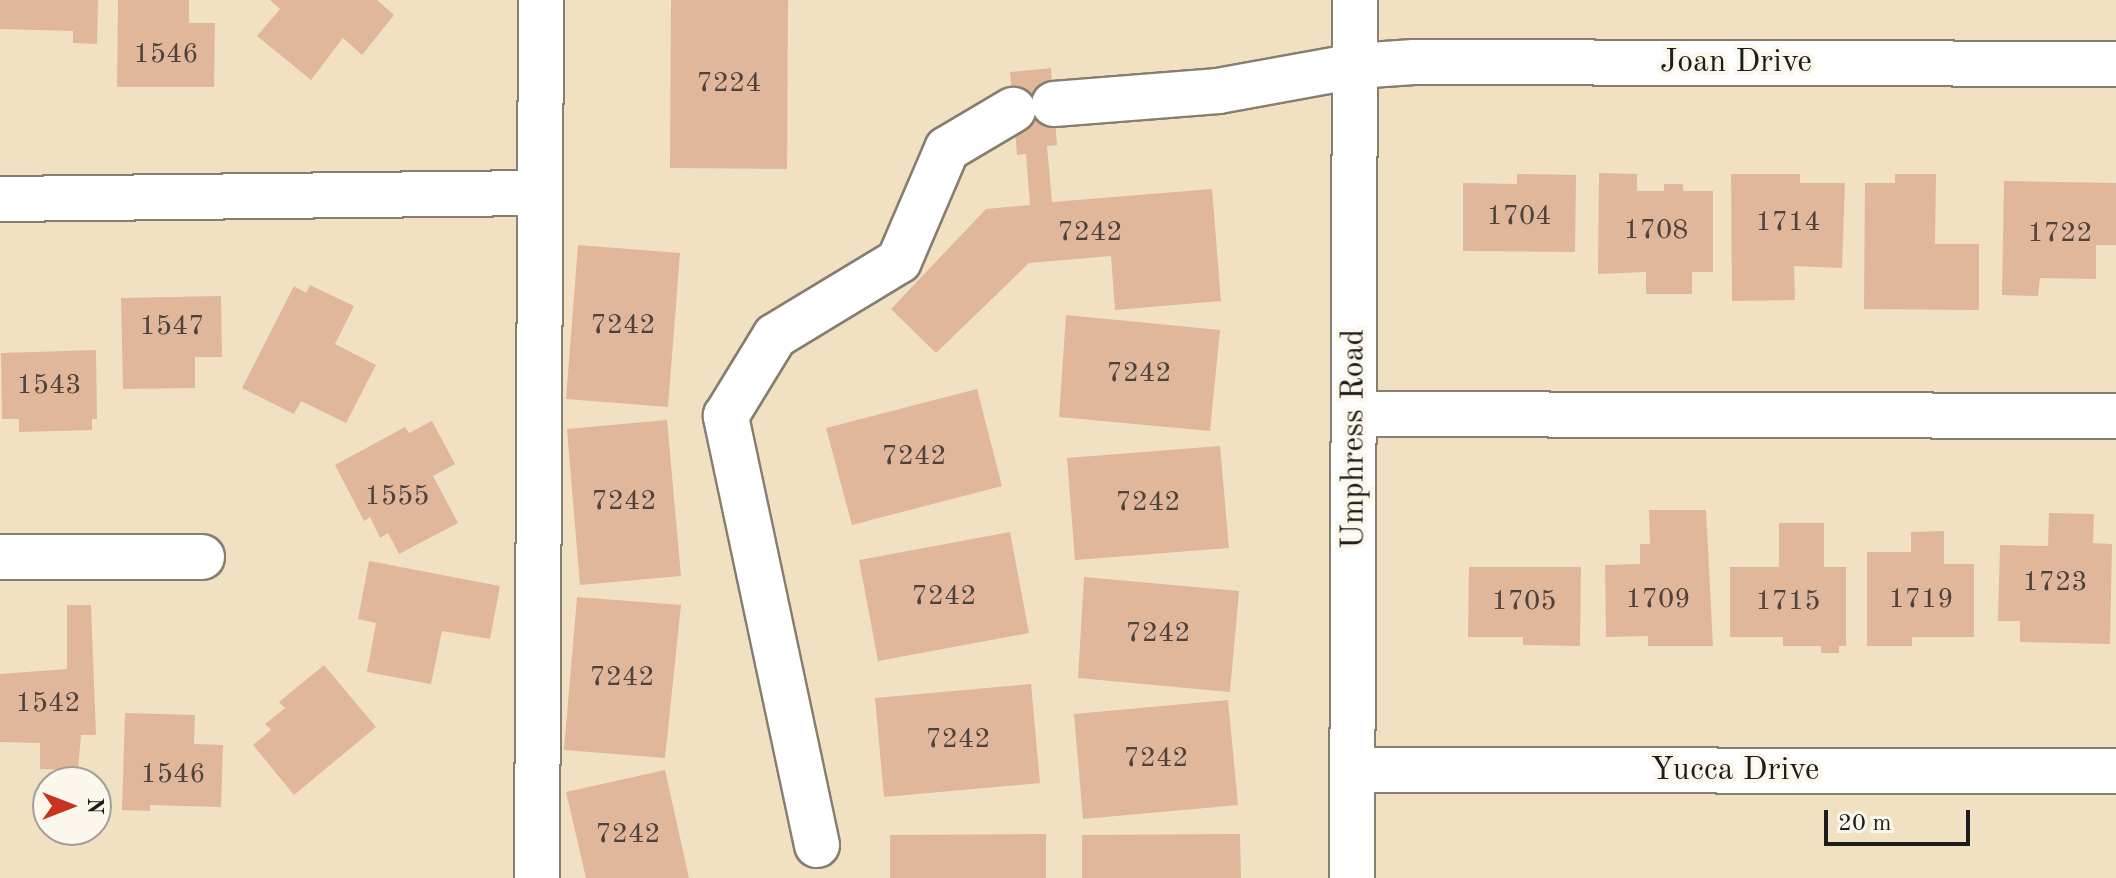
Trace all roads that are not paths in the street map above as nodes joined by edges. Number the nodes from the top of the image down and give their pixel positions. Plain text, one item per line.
1 (541, 0) edge
2 (1355, 0) edge
3 (2116, 64) edge
4 (1355, 66) junction
5 (540, 193) junction
6 (0, 199) edge
7 (1355, 414) junction
8 (2116, 416) edge
9 (0, 557) edge
10 (202, 557) dead end
11 (1353, 770) junction
12 (2116, 771) edge
13 (817, 845) dead end
14 (537, 878) edge
15 (1352, 878) edge

1 - 5 street
2 - 4 street, Umphress Road
3 - 4 street, Joan Drive
4 - 7 street, Umphress Road
4 - 13 street, Joan Drive
5 - 6 street
5 - 14 street
7 - 8 street
7 - 11 street, Umphress Road
9 - 10 street
11 - 12 street, Yucca Drive
11 - 15 street, Umphress Road

